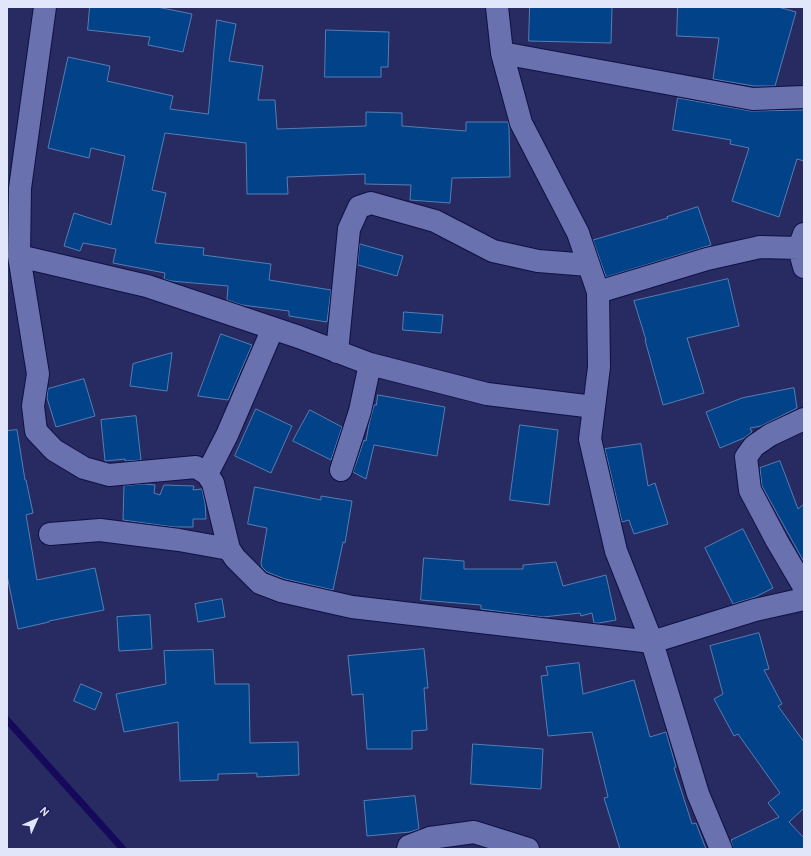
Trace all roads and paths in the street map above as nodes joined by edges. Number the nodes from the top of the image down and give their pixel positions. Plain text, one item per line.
1 (45, 7) edge
2 (496, 7) edge
3 (502, 52) junction
4 (804, 97) edge
5 (802, 250) edge
6 (18, 256) junction
7 (589, 265) junction
8 (14, 276) edge
9 (598, 292) junction
10 (273, 328) junction
11 (337, 352) junction
12 (370, 364) junction
13 (594, 407) junction
14 (804, 419) edge
15 (341, 470) dead end
16 (208, 474) junction
17 (50, 534) dead end
18 (229, 549) junction
19 (804, 587) edge
20 (804, 599) edge
21 (652, 642) junction
22 (408, 849) edge
23 (528, 849) edge
24 (721, 849) edge

1 - 6 street
2 - 3 street
3 - 4 street
3 - 7 street
5 - 9 street
6 - 8 street
6 - 10 street
7 - 9 street
7 - 11 street
8 - 16 street
9 - 13 street
10 - 11 street
10 - 16 street
11 - 12 street
12 - 13 street
12 - 15 street
13 - 21 street
14 - 19 street
16 - 18 street
17 - 18 street
18 - 21 street
20 - 21 street
21 - 24 street
22 - 23 street

